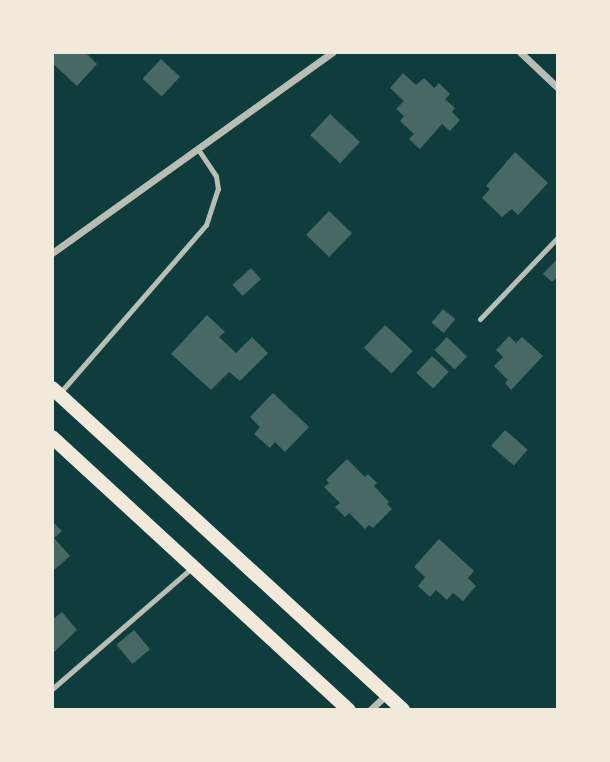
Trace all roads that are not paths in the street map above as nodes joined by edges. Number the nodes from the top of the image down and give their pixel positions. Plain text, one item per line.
1 (333, 52) edge
2 (520, 52) edge
3 (558, 88) edge
4 (198, 149) junction
5 (558, 237) edge
6 (52, 253) edge
7 (480, 319) dead end
8 (55, 394) edge
9 (52, 437) edge
10 (194, 566) junction
11 (52, 689) edge
12 (387, 695) junction
13 (349, 709) edge
14 (370, 709) edge
15 (403, 709) edge

1 - 4 street
2 - 3 street
4 - 6 street
4 - 8 lane
5 - 7 lane
8 - 12 main road
9 - 10 main road
10 - 11 lane
10 - 13 main road
12 - 14 street
12 - 15 main road

